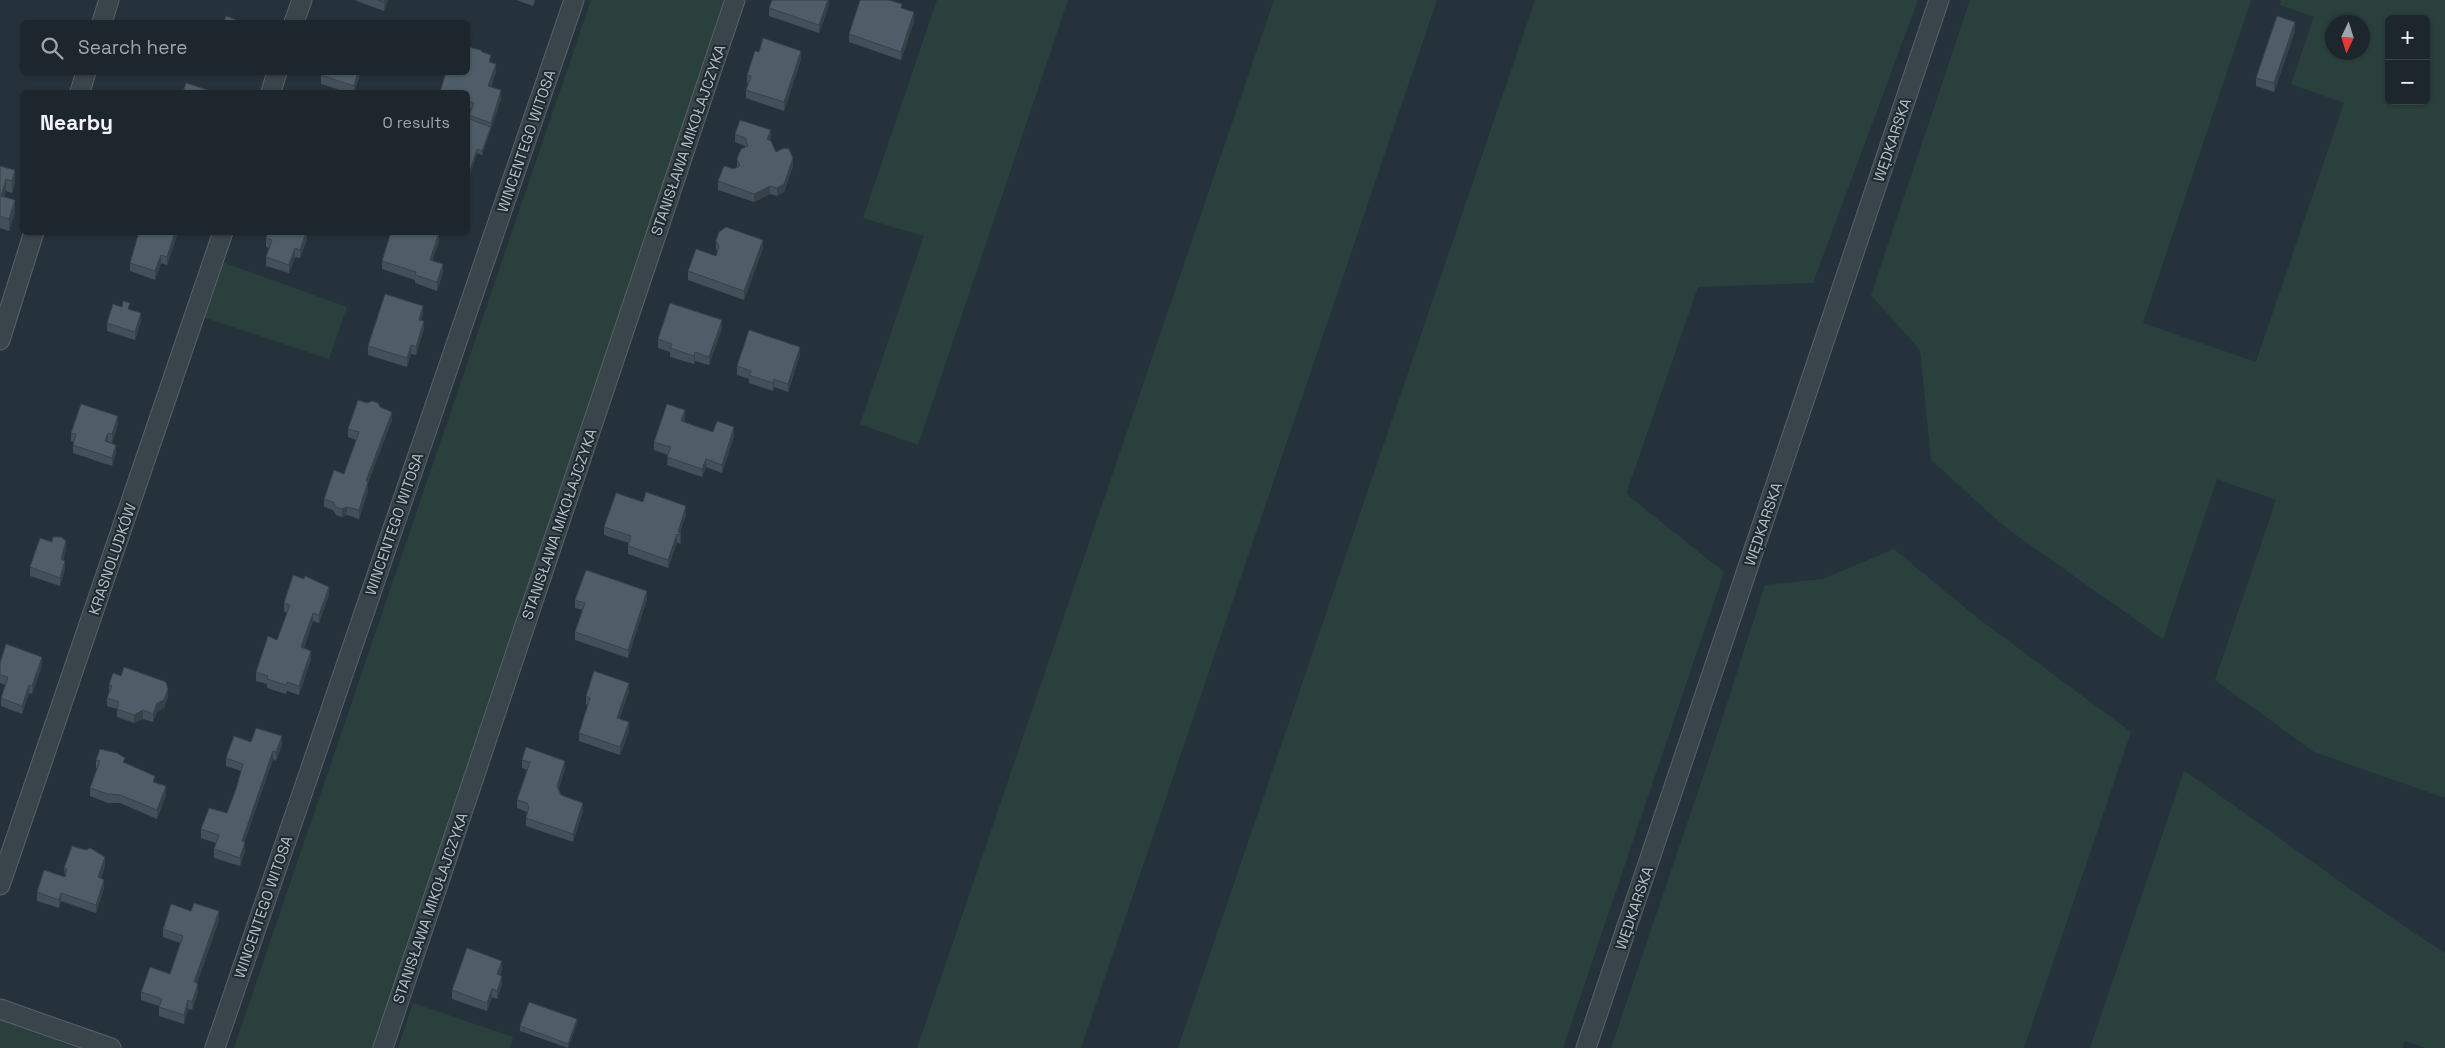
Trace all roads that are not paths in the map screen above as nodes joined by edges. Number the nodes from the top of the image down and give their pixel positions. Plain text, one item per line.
1 (109, 0) edge
2 (302, 0) edge
3 (574, 0) edge
4 (735, 0) edge
5 (1939, 0) edge
6 (103, 20) edge
7 (295, 20) edge
8 (85, 75) edge
9 (276, 75) edge
10 (81, 90) edge
11 (271, 90) edge
12 (33, 235) edge
13 (223, 235) edge
14 (0, 340) edge
15 (0, 885) edge
16 (0, 1009) edge
17 (111, 1048) edge
18 (215, 1048) edge
19 (383, 1048) edge
20 (1586, 1048) edge

1 - 6 street
2 - 7 street
3 - 18 street, WINCENTEGO WITOSA
4 - 19 street, STANISŁAWA MIKOŁAJCZYKA
5 - 20 street, WĘDKARSKA
8 - 10 street
9 - 11 street
12 - 14 street
13 - 15 street, KRASNOLUDKÓW
16 - 17 street

